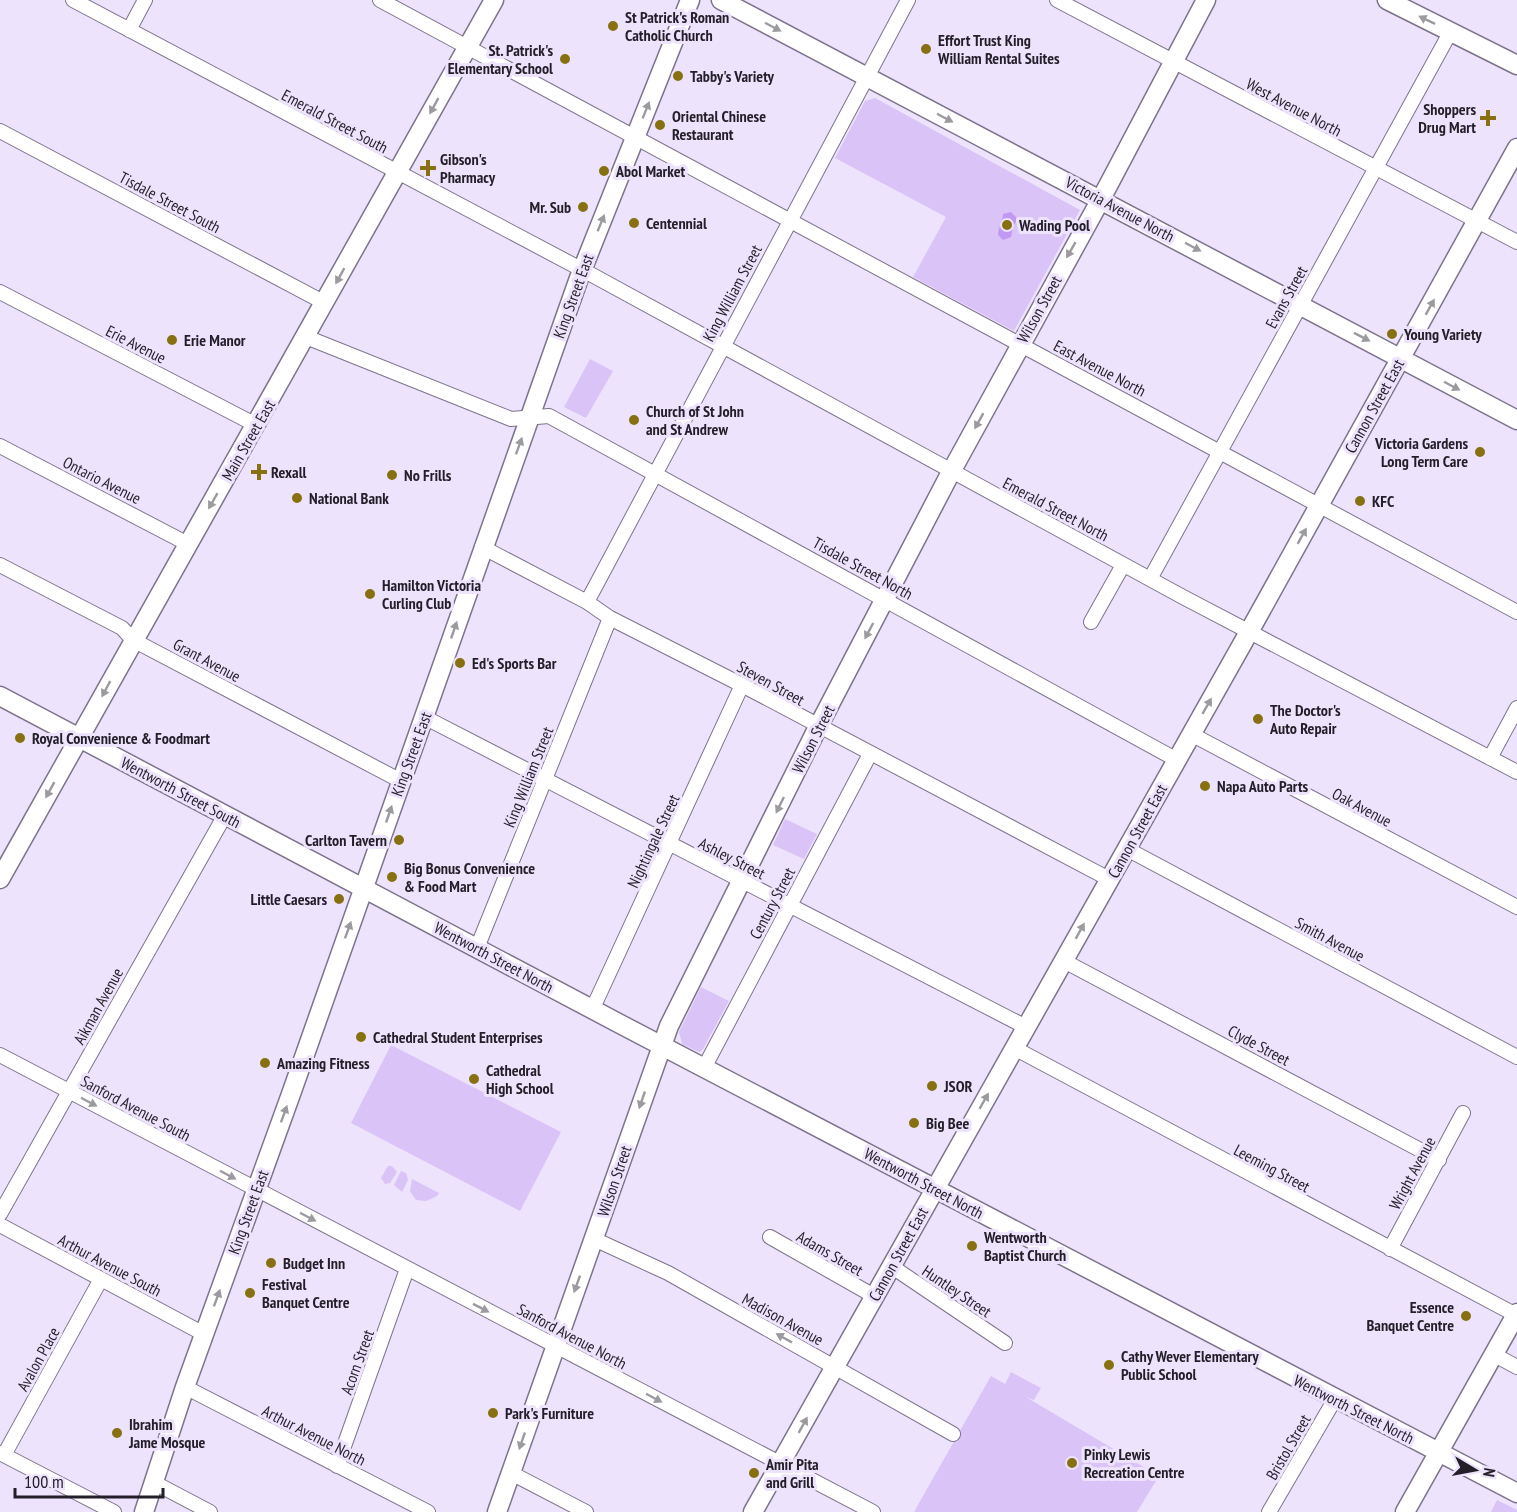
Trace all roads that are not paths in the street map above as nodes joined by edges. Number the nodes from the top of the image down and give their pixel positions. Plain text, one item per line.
1 (73, 0) edge
2 (145, 0) edge
3 (380, 0) edge
4 (494, 0) edge
5 (690, 0) edge
6 (721, 0) edge
7 (908, 0) edge
8 (1057, 0) edge
9 (1206, 0) edge
10 (1389, 0) edge
11 (129, 30) junction
12 (1451, 32) junction
13 (467, 48) junction
14 (1173, 62) junction
15 (1517, 65) edge
16 (866, 77) junction
17 (0, 131) edge
18 (636, 136) junction
19 (1517, 148) edge
20 (1376, 168) junction
21 (397, 172) junction
22 (1101, 199) junction
23 (790, 220) junction
24 (1478, 221) junction
25 (1517, 242) edge
26 (582, 269) junction
27 (0, 292) edge
28 (325, 303) junction
29 (1301, 305) junction
30 (306, 338) junction
31 (1019, 344) junction
32 (723, 346) junction
33 (1401, 358) junction
34 (530, 416) junction
35 (1517, 420) edge
36 (256, 425) junction
37 (0, 446) edge
38 (1221, 452) junction
39 (951, 472) junction
40 (655, 474) junction
41 (1319, 505) junction
42 (188, 544) junction
43 (482, 547) junction
44 (0, 565) edge
45 (1123, 565) junction
46 (1150, 579) junction
47 (885, 600) junction
48 (587, 602) junction
49 (1517, 612) edge
50 (610, 618) junction
51 (1091, 622) dead end
52 (1249, 632) junction
53 (133, 640) junction
54 (742, 685) junction
55 (0, 696) edge
56 (1517, 708) edge
57 (424, 717) junction
58 (818, 727) junction
59 (1191, 734) junction
60 (79, 739) junction
61 (870, 754) junction
62 (1490, 758) junction
63 (1177, 760) junction
64 (1517, 772) edge
65 (544, 780) junction
66 (401, 781) junction
67 (225, 815) junction
68 (670, 844) junction
69 (1127, 849) junction
70 (0, 879) edge
71 (1109, 879) junction
72 (741, 881) junction
73 (363, 889) junction
74 (789, 906) junction
75 (1517, 907) edge
76 (477, 948) junction
77 (1064, 960) junction
78 (592, 1010) junction
79 (1026, 1027) junction
80 (661, 1045) junction
81 (1014, 1048) junction
82 (0, 1055) edge
83 (1517, 1057) edge
84 (704, 1068) junction
85 (69, 1091) junction
86 (1463, 1113) dead end
87 (1439, 1160) junction
88 (934, 1188) junction
89 (256, 1190) junction
90 (0, 1214) edge
91 (0, 1225) edge
92 (770, 1237) dead end
93 (594, 1239) junction
94 (1390, 1249) junction
95 (891, 1266) junction
96 (407, 1269) junction
97 (101, 1280) junction
98 (874, 1296) junction
99 (1516, 1314) edge
100 (204, 1334) junction
101 (1005, 1343) dead end
102 (555, 1346) junction
103 (1493, 1354) junction
104 (834, 1367) junction
105 (1517, 1367) edge
106 (185, 1387) junction
107 (1335, 1399) junction
108 (953, 1434) dead end
109 (1439, 1452) junction
110 (2, 1454) edge
111 (781, 1464) junction
112 (337, 1466) junction
113 (511, 1473) junction
114 (153, 1482) junction
115 (1517, 1493) edge
116 (114, 1512) edge
117 (144, 1512) edge
118 (210, 1512) edge
119 (428, 1512) edge
120 (497, 1512) edge
121 (586, 1512) edge
122 (753, 1512) edge
123 (873, 1512) edge
124 (1269, 1512) edge
125 (1405, 1512) edge

1 - 11 street, Emerald Street South
2 - 11 street
3 - 13 street, East Avenue North
4 - 13 main road, Main Street East
18 -> 5 main road, King Street East
6 -> 16 main road, Victoria Avenue North
7 - 16 street, King William Street
8 - 14 street, West Avenue North
9 - 14 main road, Wilson Street
12 -> 10 main road
11 - 21 street, Emerald Street South
12 - 15 main road
12 - 20 street, Evans Street
13 - 18 street, East Avenue North
13 -> 21 main road, Main Street East
14 - 20 street, West Avenue North
14 - 22 main road, Wilson Street
16 -> 22 main road, Victoria Avenue North
16 - 23 street, King William Street
17 - 28 street, Tisdale Street South
18 - 23 street, East Avenue North
26 -> 18 main road, King Street East
19 - 24 main road, Cannon Street East
20 - 24 street, West Avenue North
20 - 29 street, Evans Street
21 - 26 street, Emerald Street South
21 -> 28 main road, Main Street East
22 -> 29 main road, Victoria Avenue North
22 -> 31 main road, Wilson Street
23 - 31 street, East Avenue North
23 - 32 street, King William Street
24 - 25 street, West Avenue North
33 -> 24 main road, Cannon Street East
26 - 32 street, Emerald Street North
26 - 34 main road, King Street East
27 - 36 street, Erie Avenue
28 - 30 main road, Main Street East
29 -> 33 main road, Victoria Avenue North
29 - 38 street, Evans Street
30 - 34 street
30 - 36 main road, Main Street East
31 - 38 street, East Avenue North
31 -> 39 main road, Wilson Street
32 - 39 street, Emerald Street North
32 - 40 street, King William Street
33 -> 35 main road, Victoria Avenue North
33 - 41 main road, Cannon Street East
34 - 40 street, Tisdale Street North
43 -> 34 main road, King Street East
36 -> 42 main road, Main Street East
37 - 42 street, Ontario Avenue
38 - 41 street, East Avenue North
38 - 46 street, Evans Street
39 - 45 street, Emerald Street North
39 - 47 main road, Wilson Street
40 - 47 street, Tisdale Street North
40 - 48 street, King William Street
41 - 49 street, East Avenue North
52 -> 41 main road, Cannon Street East
42 - 53 main road, Main Street East
43 - 48 street, Steven Street
57 -> 43 main road, King Street East
44 - 53 street, Grant Avenue
45 - 46 street, Emerald Street North
45 - 51 street
46 - 52 street, Emerald Street North
47 -> 58 main road, Wilson Street
47 - 63 street, Tisdale Street North
48 - 50 street, Steven Street
50 - 54 street, Steven Street
50 - 65 street, King William Street
59 -> 52 main road, Cannon Street East
52 - 62 street, Emerald Street North
53 -> 60 main road, Main Street East
53 - 66 street, Grant Avenue
54 - 58 street, Steven Street
54 - 68 street, Nightingale Street
55 - 60 main road, Wentworth Street South
56 - 62 street
57 - 65 street, Ashley Street
57 - 66 main road, King Street East
58 - 61 street, Steven Street
58 -> 72 main road, Wilson Street
59 - 63 main road, Cannon Street East
59 - 75 street, Oak Avenue
60 - 67 main road, Wentworth Street South
60 -> 70 main road, Main Street East
61 - 71 street, Steven Street
61 - 74 street, Century Street
62 - 64 street, Emerald Street North
63 - 69 main road, Cannon Street East
65 - 68 street, Ashley Street
65 - 76 street, King William Street
73 -> 66 main road, King Street East
67 - 73 main road, Wentworth Street South
67 - 85 street, Aikman Avenue
68 - 72 street, Ashley Street
68 - 78 street, Nightingale Street
69 - 71 main road, Cannon Street East
69 - 83 street, Smith Avenue
77 -> 71 main road, Cannon Street East
72 - 74 street, Ashley Street
72 - 80 main road, Wilson Street
73 - 76 main road, Wentworth Street North
89 -> 73 main road, King Street East
74 - 79 street, Ashley Street
74 - 84 street, Century Street
76 - 78 main road, Wentworth Street North
77 - 79 main road, Cannon Street East
77 - 87 street, Clyde Street
78 - 80 main road, Wentworth Street North
79 - 81 main road, Cannon Street East
80 - 84 main road, Wentworth Street North
80 -> 93 main road, Wilson Street
88 -> 81 main road, Cannon Street East
81 - 94 street, Leeming Street
82 - 85 street, Sanford Avenue South
84 - 88 main road, Wentworth Street North
85 -> 89 street, Sanford Avenue South
85 - 90 street, Aikman Avenue
86 - 87 street, Wright Avenue
87 - 94 street, Wright Avenue
88 - 95 main road, Cannon Street East
88 - 107 main road, Wentworth Street North
89 -> 96 street, Sanford Avenue North
100 -> 89 main road, King Street East
91 - 97 street, Arthur Avenue South
92 - 98 street, Adams Street
93 -> 102 main road, Wilson Street
104 -> 93 street, Madison Avenue
94 - 99 street, Leeming Street
95 - 98 main road, Cannon Street East
95 - 101 street, Huntley Street
96 -> 102 street, Sanford Avenue North
96 - 112 street, Acorn Street
97 - 100 street, Arthur Avenue South
97 - 110 street, Avalon Place
98 - 104 main road, Cannon Street East
99 - 103 main road
100 - 106 main road, King Street East
102 -> 111 street, Sanford Avenue North
102 -> 113 main road, Wilson Street
103 - 105 street
103 - 109 main road
104 - 108 street, Madison Avenue
111 -> 104 main road, Cannon Street East
106 - 112 street, Arthur Avenue North
106 - 114 main road, King Street East
107 - 109 main road, Wentworth Street North
107 - 124 street, Bristol Street
109 - 115 main road, Wentworth Street North
109 - 125 main road
110 - 116 street
111 - 122 main road, Cannon Street East
111 - 123 street, Sanford Avenue North
112 - 119 street, Arthur Avenue North
113 - 120 main road, Wilson Street
113 - 121 street
114 - 117 main road, King Street East
114 - 118 street

